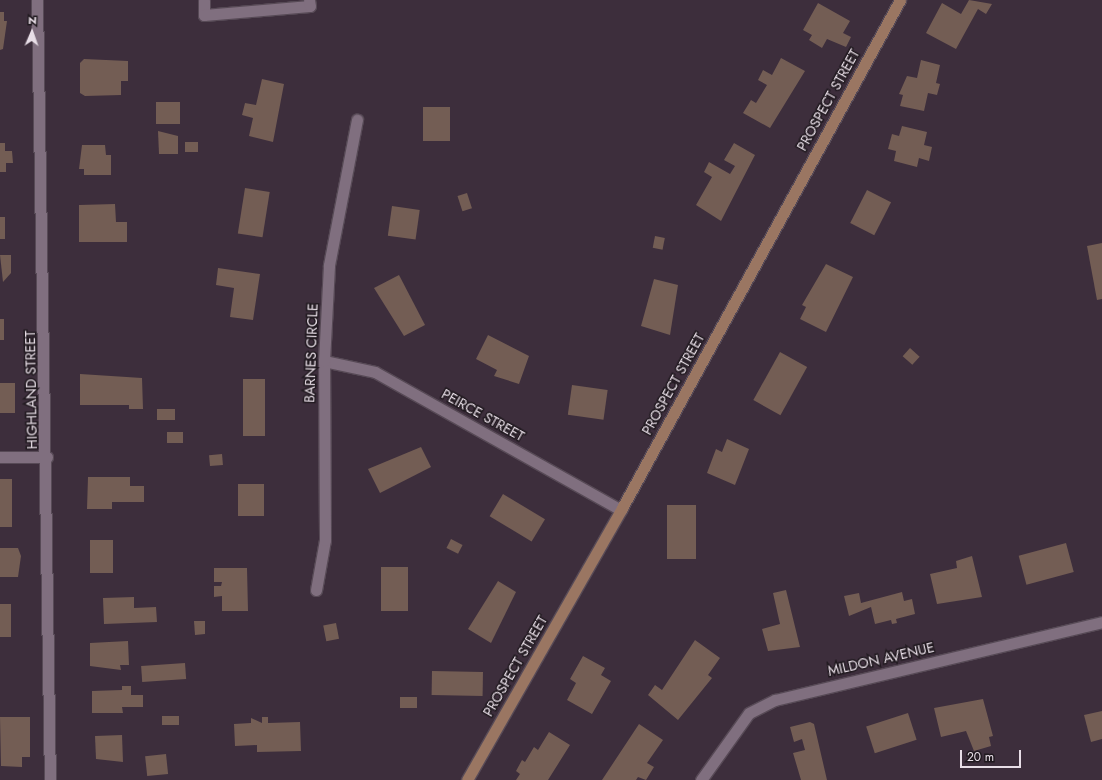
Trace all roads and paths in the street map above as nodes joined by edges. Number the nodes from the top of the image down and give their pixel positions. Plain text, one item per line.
1 (37, 0) edge
2 (204, 0) edge
3 (309, 0) edge
4 (900, 0) edge
5 (357, 120) dead end
6 (324, 361) junction
7 (47, 457) junction
8 (0, 458) edge
9 (621, 510) junction
10 (316, 590) dead end
11 (1102, 622) edge
12 (50, 780) edge
13 (467, 780) edge
14 (701, 780) edge

1 - 7 street, HIGHLAND STREET
2 - 3 street
4 - 9 main road, PROSPECT STREET
5 - 6 street, BARNES CIRCLE
6 - 9 street, PEIRCE STREET
6 - 10 street, BARNES CIRCLE
7 - 8 street
7 - 12 street, HIGHLAND STREET
9 - 13 main road, PROSPECT STREET
11 - 14 street, MILDON AVENUE

